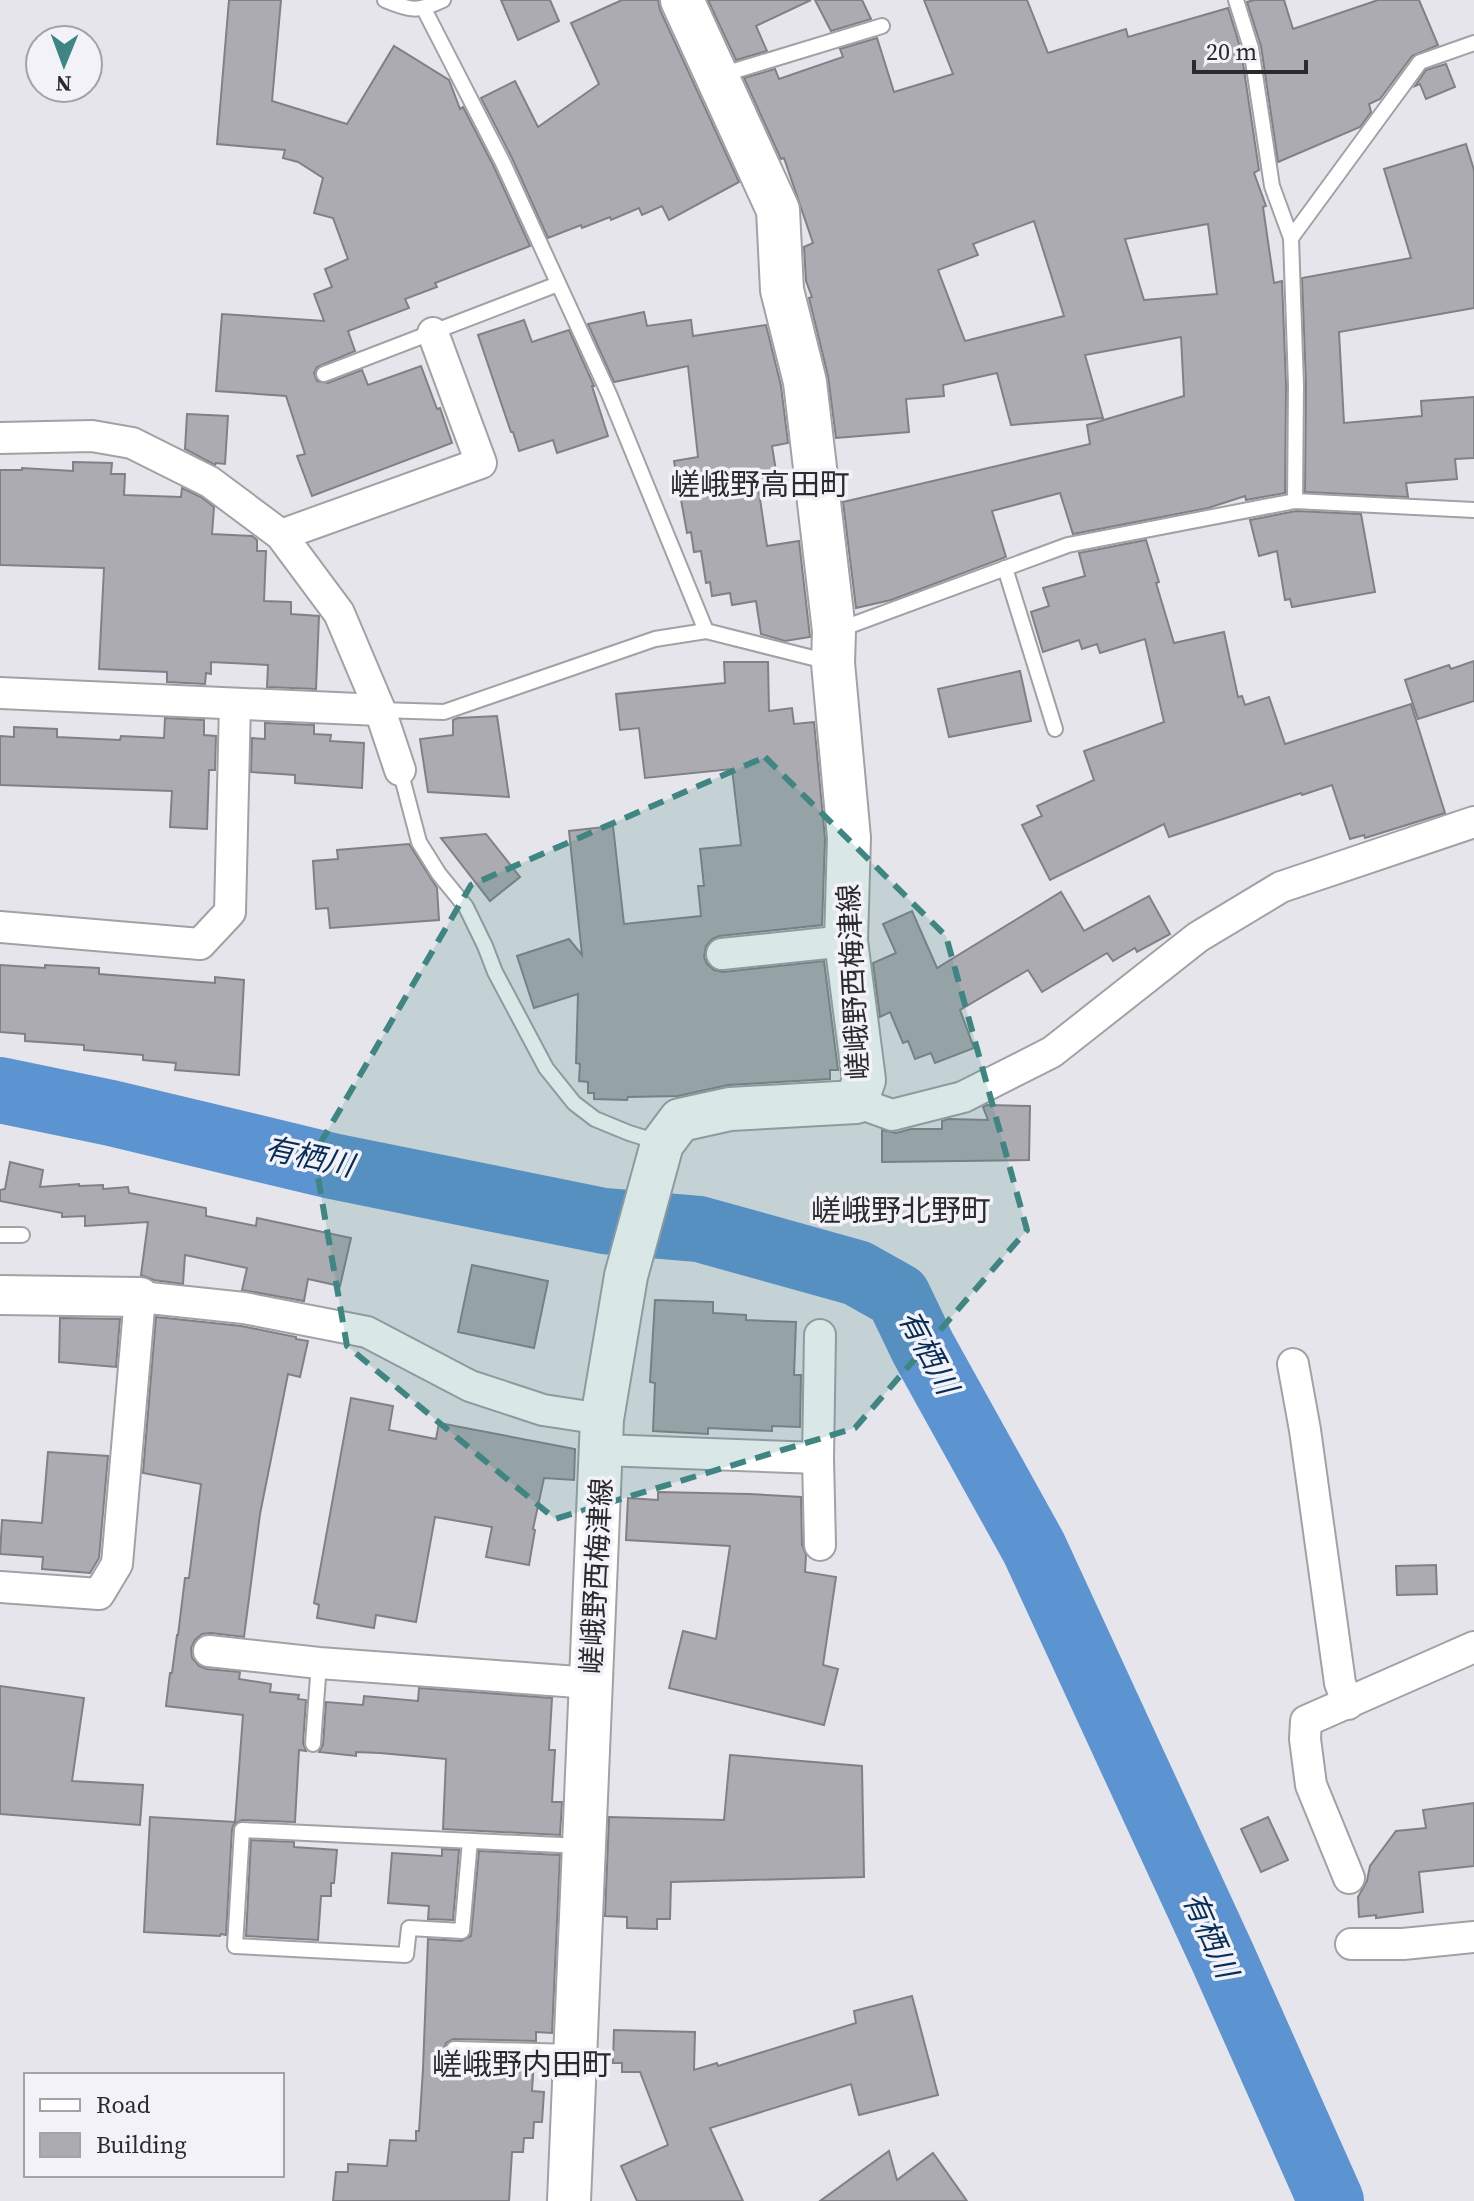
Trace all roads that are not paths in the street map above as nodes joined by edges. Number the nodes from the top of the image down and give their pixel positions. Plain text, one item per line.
1 (385, 0) edge
2 (443, 0) edge
3 (682, 0) edge
4 (1236, 0) edge
5 (424, 9) junction
6 (882, 26) dead end
7 (1474, 43) edge
8 (717, 77) junction
9 (1291, 238) junction
10 (558, 284) junction
11 (433, 333) junction
12 (324, 374) dead end
13 (0, 438) edge
14 (1295, 501) junction
15 (1474, 510) edge
16 (281, 535) junction
17 (1005, 568) junction
18 (706, 631) junction
19 (834, 647) junction
20 (0, 693) edge
21 (235, 704) junction
22 (380, 710) junction
23 (1055, 729) dead end
24 (400, 770) joint
25 (1474, 822) edge
26 (0, 927) edge
27 (846, 941) junction
28 (722, 954) dead end
29 (856, 1102) junction
30 (662, 1144) junction
31 (0, 1235) edge
32 (22, 1235) dead end
33 (0, 1295) edge
34 (140, 1297) junction
35 (820, 1335) dead end
36 (1293, 1364) dead end
37 (602, 1434) junction
38 (818, 1458) junction
39 (820, 1545) dead end
40 (0, 1587) edge
41 (1474, 1647) edge
42 (209, 1651) dead end
43 (319, 1663) junction
44 (591, 1683) junction
45 (1348, 1704) junction
46 (313, 1744) dead end
47 (470, 1841) junction
48 (585, 1846) junction
49 (1349, 1878) dead end
50 (1474, 1937) edge
51 (1351, 1944) dead end
52 (454, 2049) dead end
53 (574, 2052) junction
54 (569, 2201) edge

1 - 5 lane
2 - 5 lane
3 - 8 main road, 嵯峨野西梅津線
4 - 9 lane
5 - 10 lane
6 - 8 lane
7 - 9 lane
8 - 19 main road, 嵯峨野西梅津線
9 - 14 lane
10 - 11 lane
10 - 18 lane
11 - 12 lane
11 - 16 street
13 - 16 street
14 - 15 lane
14 - 17 lane
16 - 22 street
17 - 19 lane
17 - 23 lane
18 - 19 lane
18 - 22 lane
19 - 27 main road, 嵯峨野西梅津線
20 - 21 street
21 - 22 street
21 - 26 street
22 - 24 street
24 - 30 lane
25 - 29 street
27 - 28 street
27 - 29 main road, 嵯峨野西梅津線
29 - 30 main road, 嵯峨野西梅津線
30 - 37 main road, 嵯峨野西梅津線
31 - 32 lane
33 - 34 street
34 - 37 street
34 - 40 street
35 - 38 street
36 - 45 street
37 - 38 street
37 - 44 main road, 嵯峨野西梅津線
38 - 39 street
41 - 45 street
42 - 43 street
43 - 44 street
43 - 46 lane
44 - 48 main road, 嵯峨野西梅津線
45 - 49 street
47 - 47 lane
47 - 48 lane
48 - 53 main road, 嵯峨野西梅津線
50 - 51 street
52 - 53 lane
53 - 54 main road, 嵯峨野西梅津線

